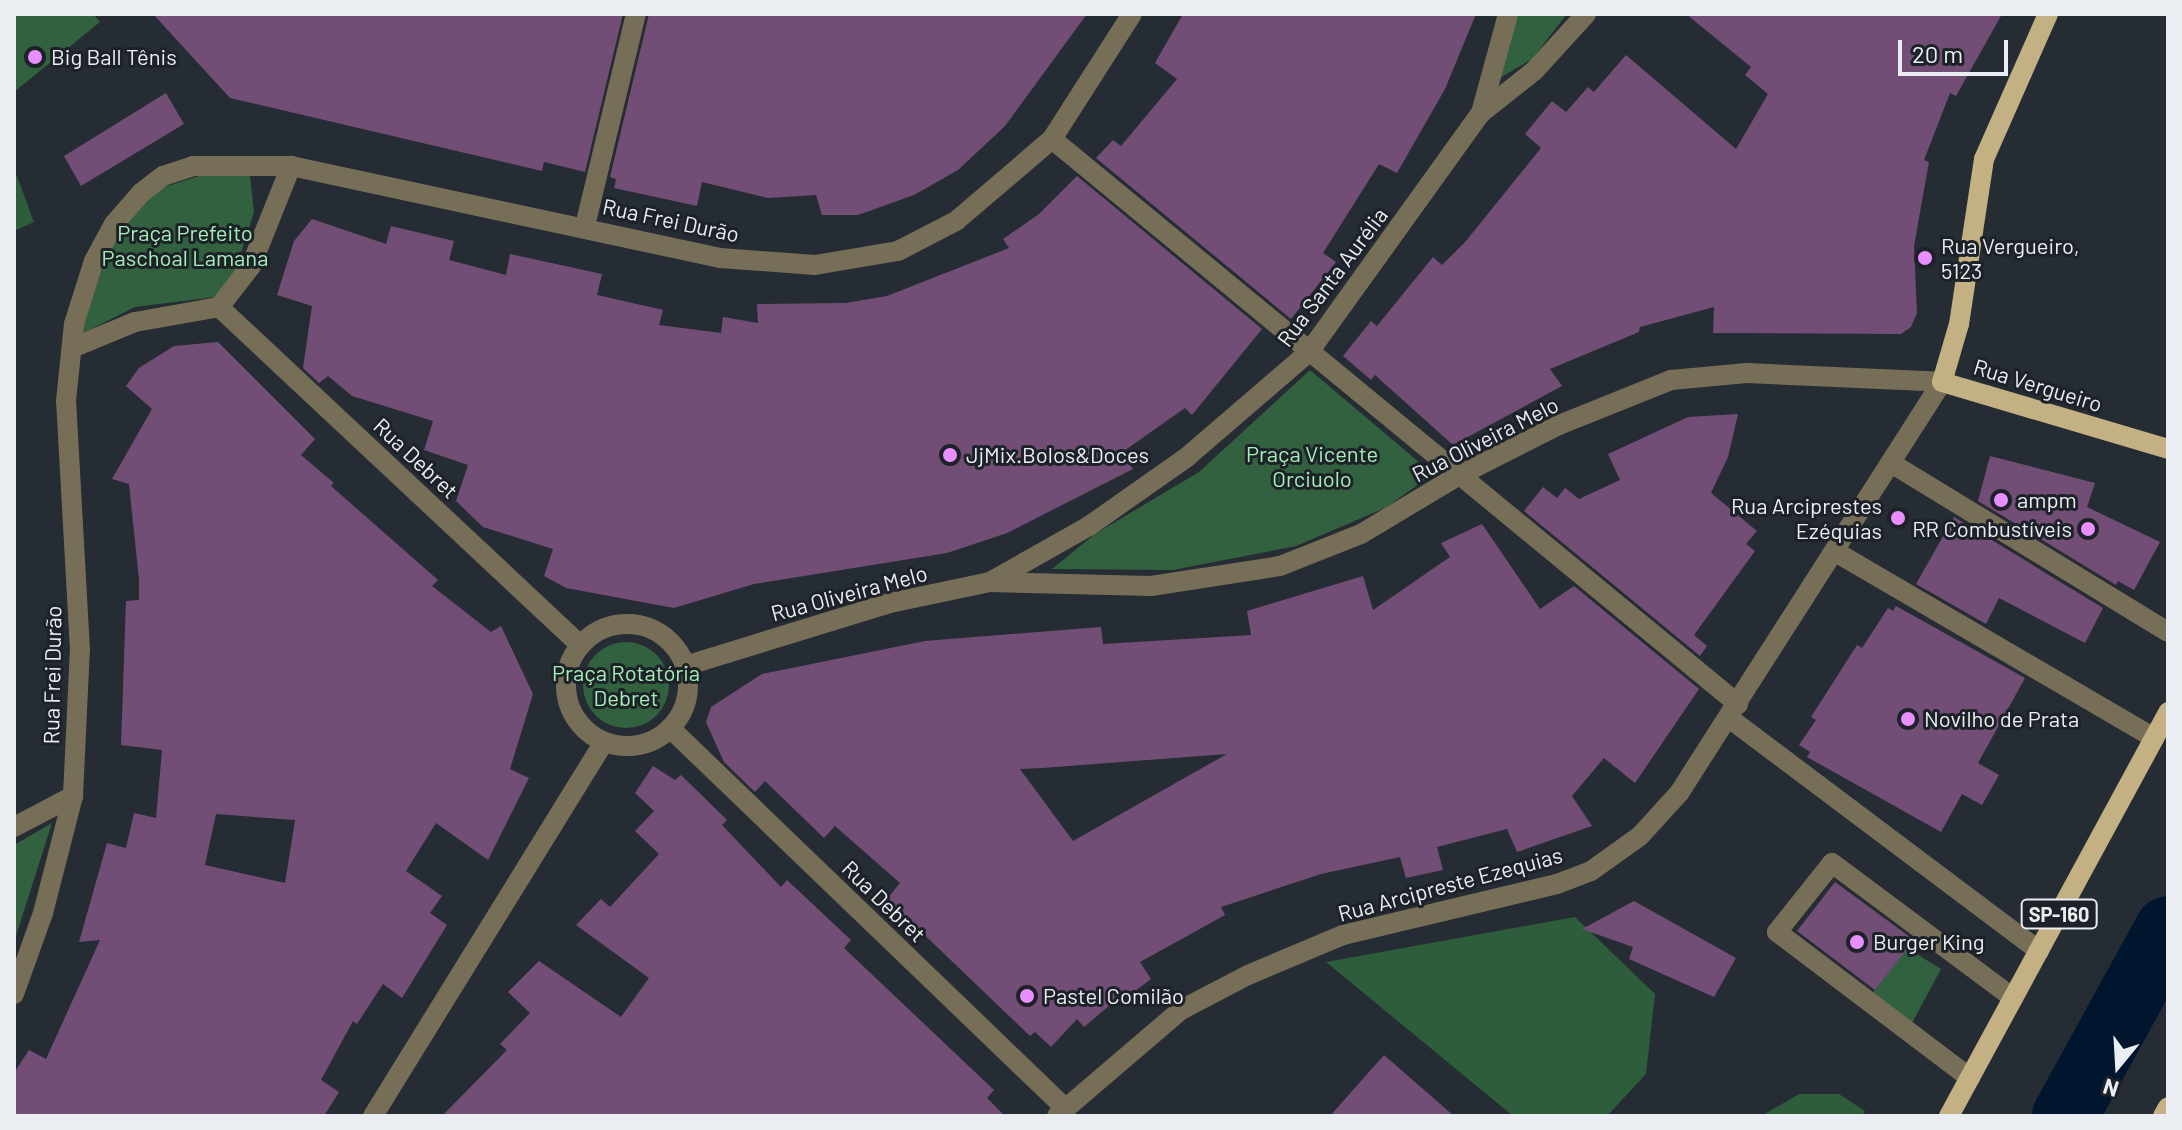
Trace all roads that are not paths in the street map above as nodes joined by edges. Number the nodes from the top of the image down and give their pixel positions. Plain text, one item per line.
1 (636, 14) edge
2 (1132, 14) edge
3 (1508, 14) edge
4 (1586, 14) edge
5 (2048, 14) edge
6 (1481, 113) junction
7 (1052, 139) junction
8 (291, 166) junction
9 (585, 226) junction
10 (219, 307) junction
11 (72, 348) junction
12 (1309, 352) junction
13 (1942, 382) junction
14 (2168, 449) edge
15 (1891, 463) junction
16 (1456, 477) junction
17 (1834, 551) junction
18 (990, 582) junction
19 (2168, 632) edge
20 (580, 645) junction
21 (685, 666) junction
22 (1734, 711) junction
23 (2168, 712) edge
24 (670, 728) junction
25 (2154, 738) junction
26 (604, 742) junction
27 (73, 796) junction
28 (14, 827) edge
29 (2039, 951) junction
30 (14, 994) edge
31 (2013, 998) junction
32 (1970, 1078) junction
33 (2168, 1107) edge
34 (1061, 1112) edge
35 (373, 1116) edge
36 (1949, 1116) edge
37 (2163, 1116) edge

1 - 9 street
2 - 7 street, Rua Frei Durão
3 - 6 street, Rua Santa Aurélia
4 - 6 street
5 - 13 main road, Rua Vergueiro
6 - 12 street, Rua Santa Aurélia
7 - 9 street, Rua Frei Durão
7 - 12 street
8 - 9 street, Rua Frei Durão
8 - 10 street
8 - 11 street
10 - 11 street
10 - 20 street, Rua Debret
11 - 27 street, Rua Frei Durão
12 - 16 street
12 - 18 street, Rua Santa Aurélia
13 - 14 main road, Rua Vergueiro
13 - 15 street, Rua Arcipreste Ezequias
13 - 16 street, Rua Oliveira Melo
15 - 17 street, Rua Arcipreste Ezequias
15 - 19 street
16 - 18 street, Rua Oliveira Melo
16 - 22 street
17 - 22 street, Rua Arcipreste Ezequias
17 - 25 street
18 - 21 street, Rua Oliveira Melo
20 - 21 street
20 - 26 street
21 - 24 street
22 - 29 street
22 - 34 street, Rua Arcipreste Ezequias
23 - 25 main road, SP-160
24 - 26 street
24 - 34 street, Rua Debret
25 - 29 main road, SP-160
26 - 35 street
27 - 28 street
27 - 30 street, Rua Frei Durão
29 - 31 main road, SP-160
31 - 32 main road, SP-160
31 - 32 street
32 - 36 main road, SP-160
33 - 37 main road

